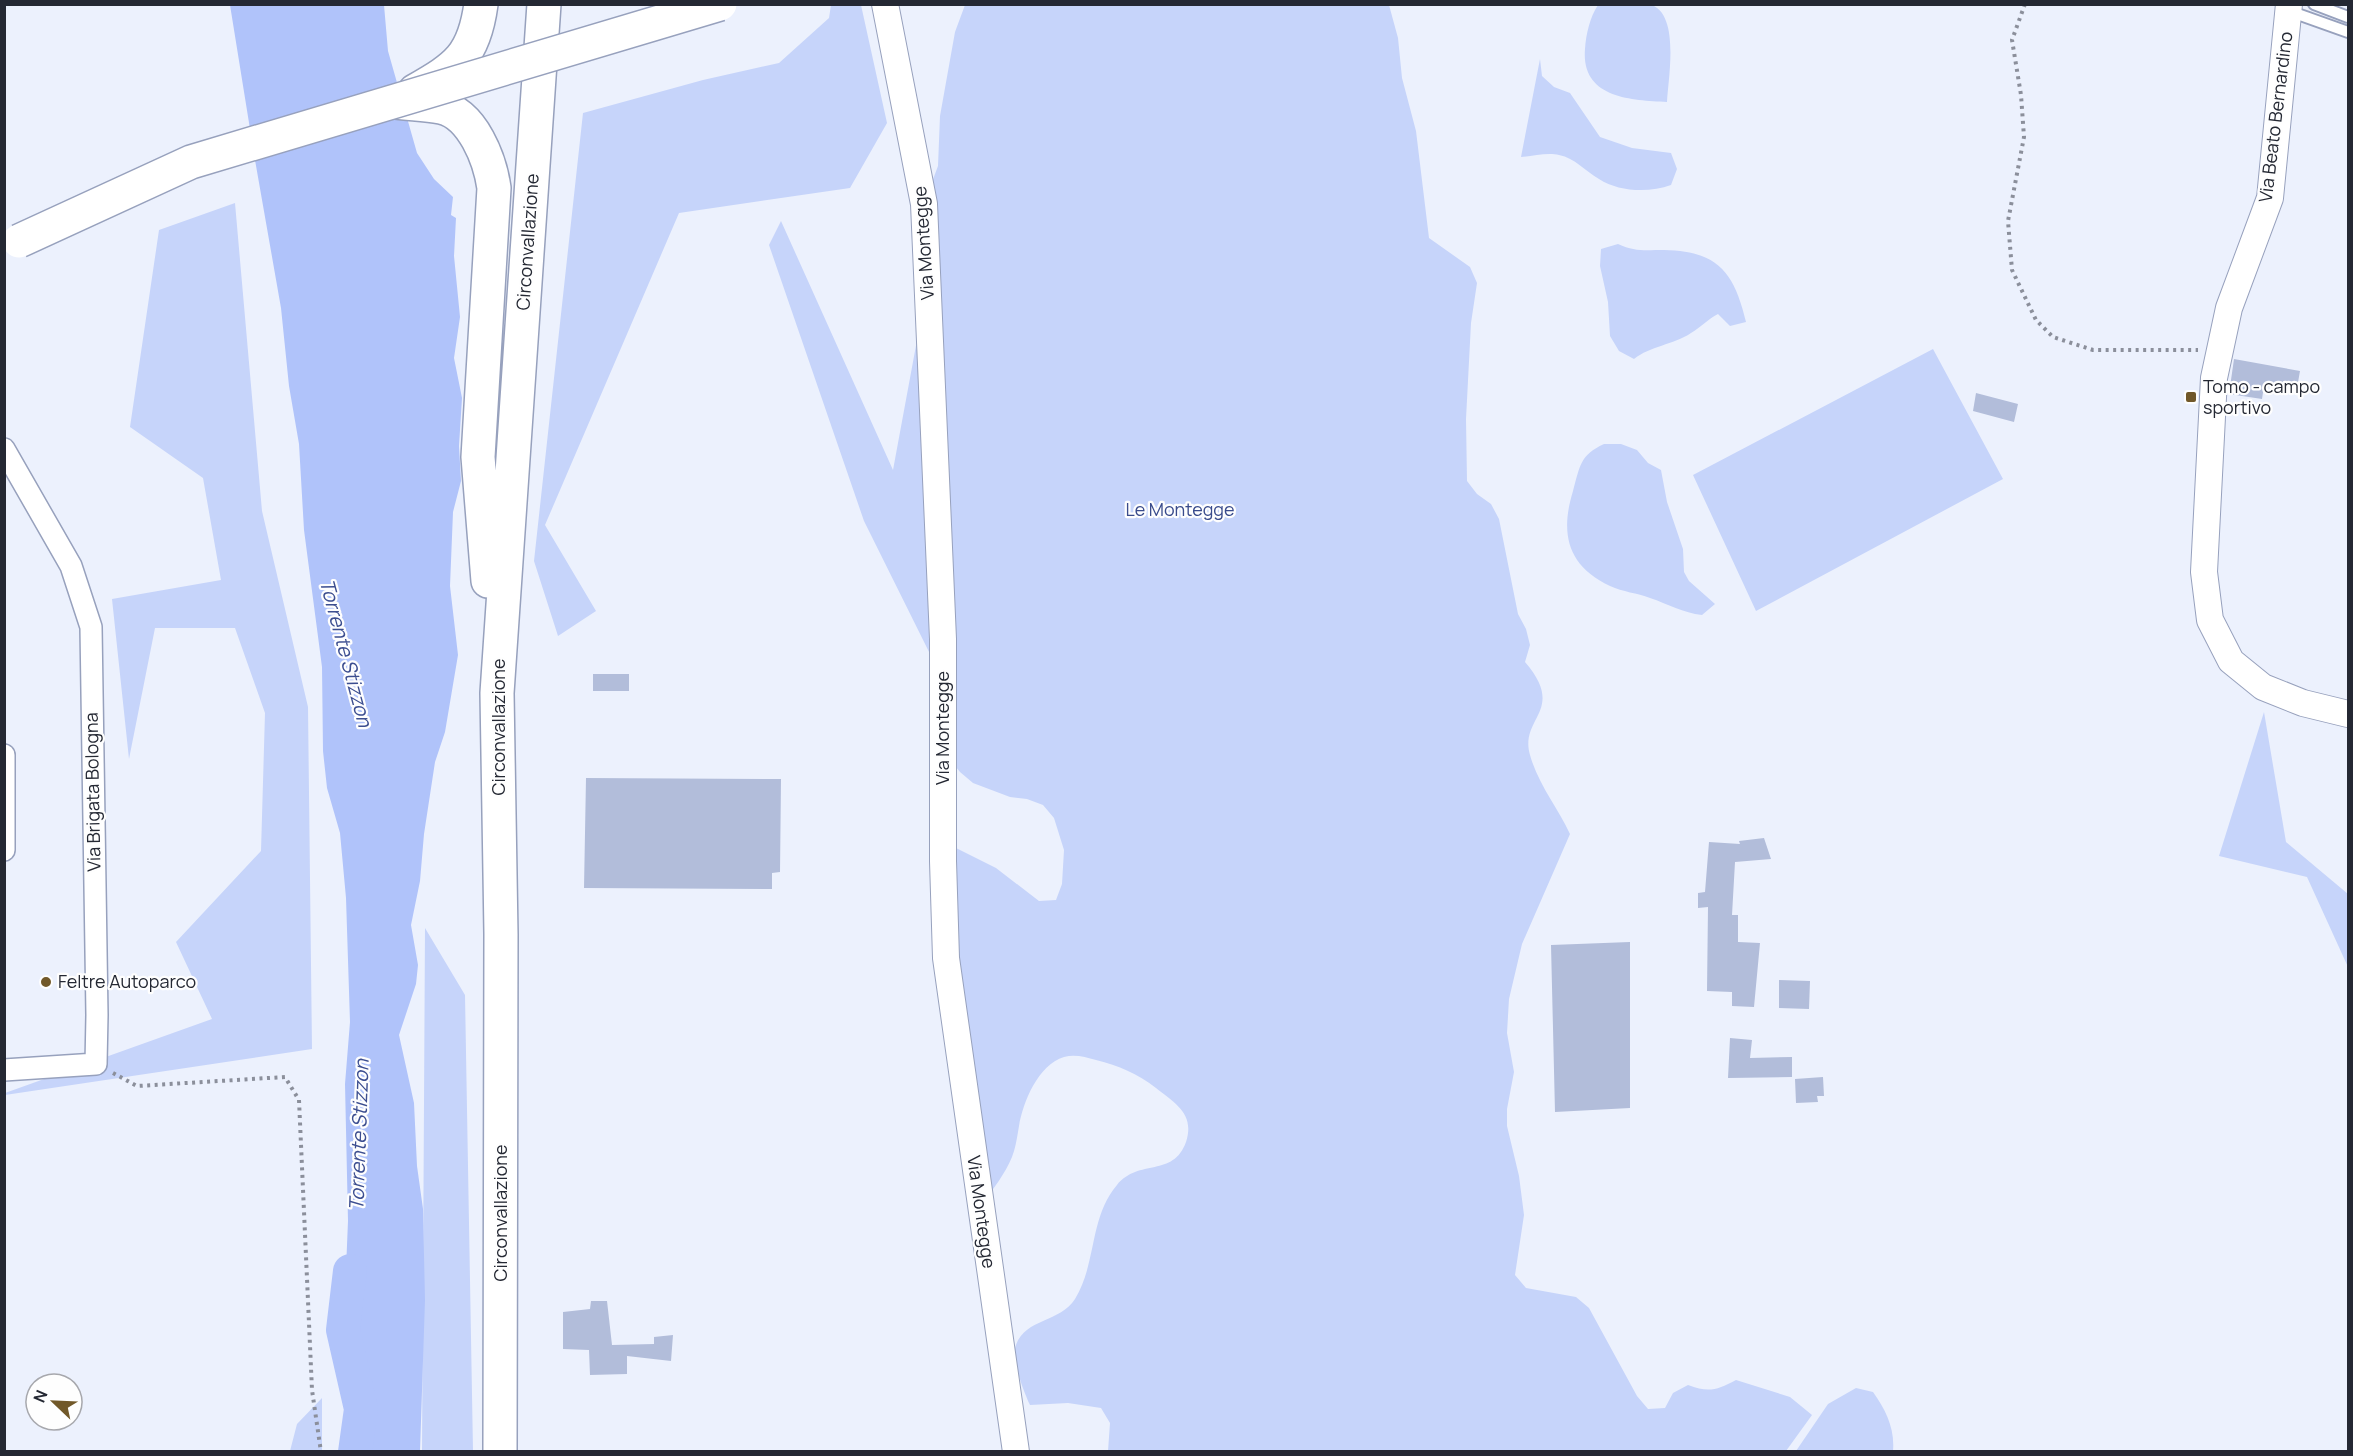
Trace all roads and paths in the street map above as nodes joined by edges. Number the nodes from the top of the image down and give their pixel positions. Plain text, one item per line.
1 (481, 4) edge
2 (544, 4) edge
3 (720, 4) edge
4 (885, 4) edge
5 (2025, 4) edge
6 (2314, 4) edge
7 (2289, 8) edge
8 (2349, 17) edge
9 (2349, 32) edge
10 (395, 102) junction
11 (12, 242) edge
12 (2220, 351) junction
13 (4, 449) edge
14 (497, 693) junction
15 (2349, 714) edge
16 (4, 755) edge
17 (4, 850) edge
18 (96, 1064) junction
19 (4, 1070) edge
20 (321, 1452) edge
21 (500, 1452) edge
22 (1016, 1452) edge

1 - 10 highway, bridge
2 - 14 highway, Circonvallazione
3 - 10 highway, bridge
4 - 22 street, Via Montegge
5 - 12 path
6 - 8 lane
7 - 9 lane
7 - 12 street, Via Beato Bernardino
10 - 11 highway, bridge
10 - 14 highway
12 - 15 street, Via Beato Bernardino
13 - 18 street, Via Brigata Bologna
14 - 21 highway, Circonvallazione
16 - 17 street
18 - 19 street
18 - 20 path

